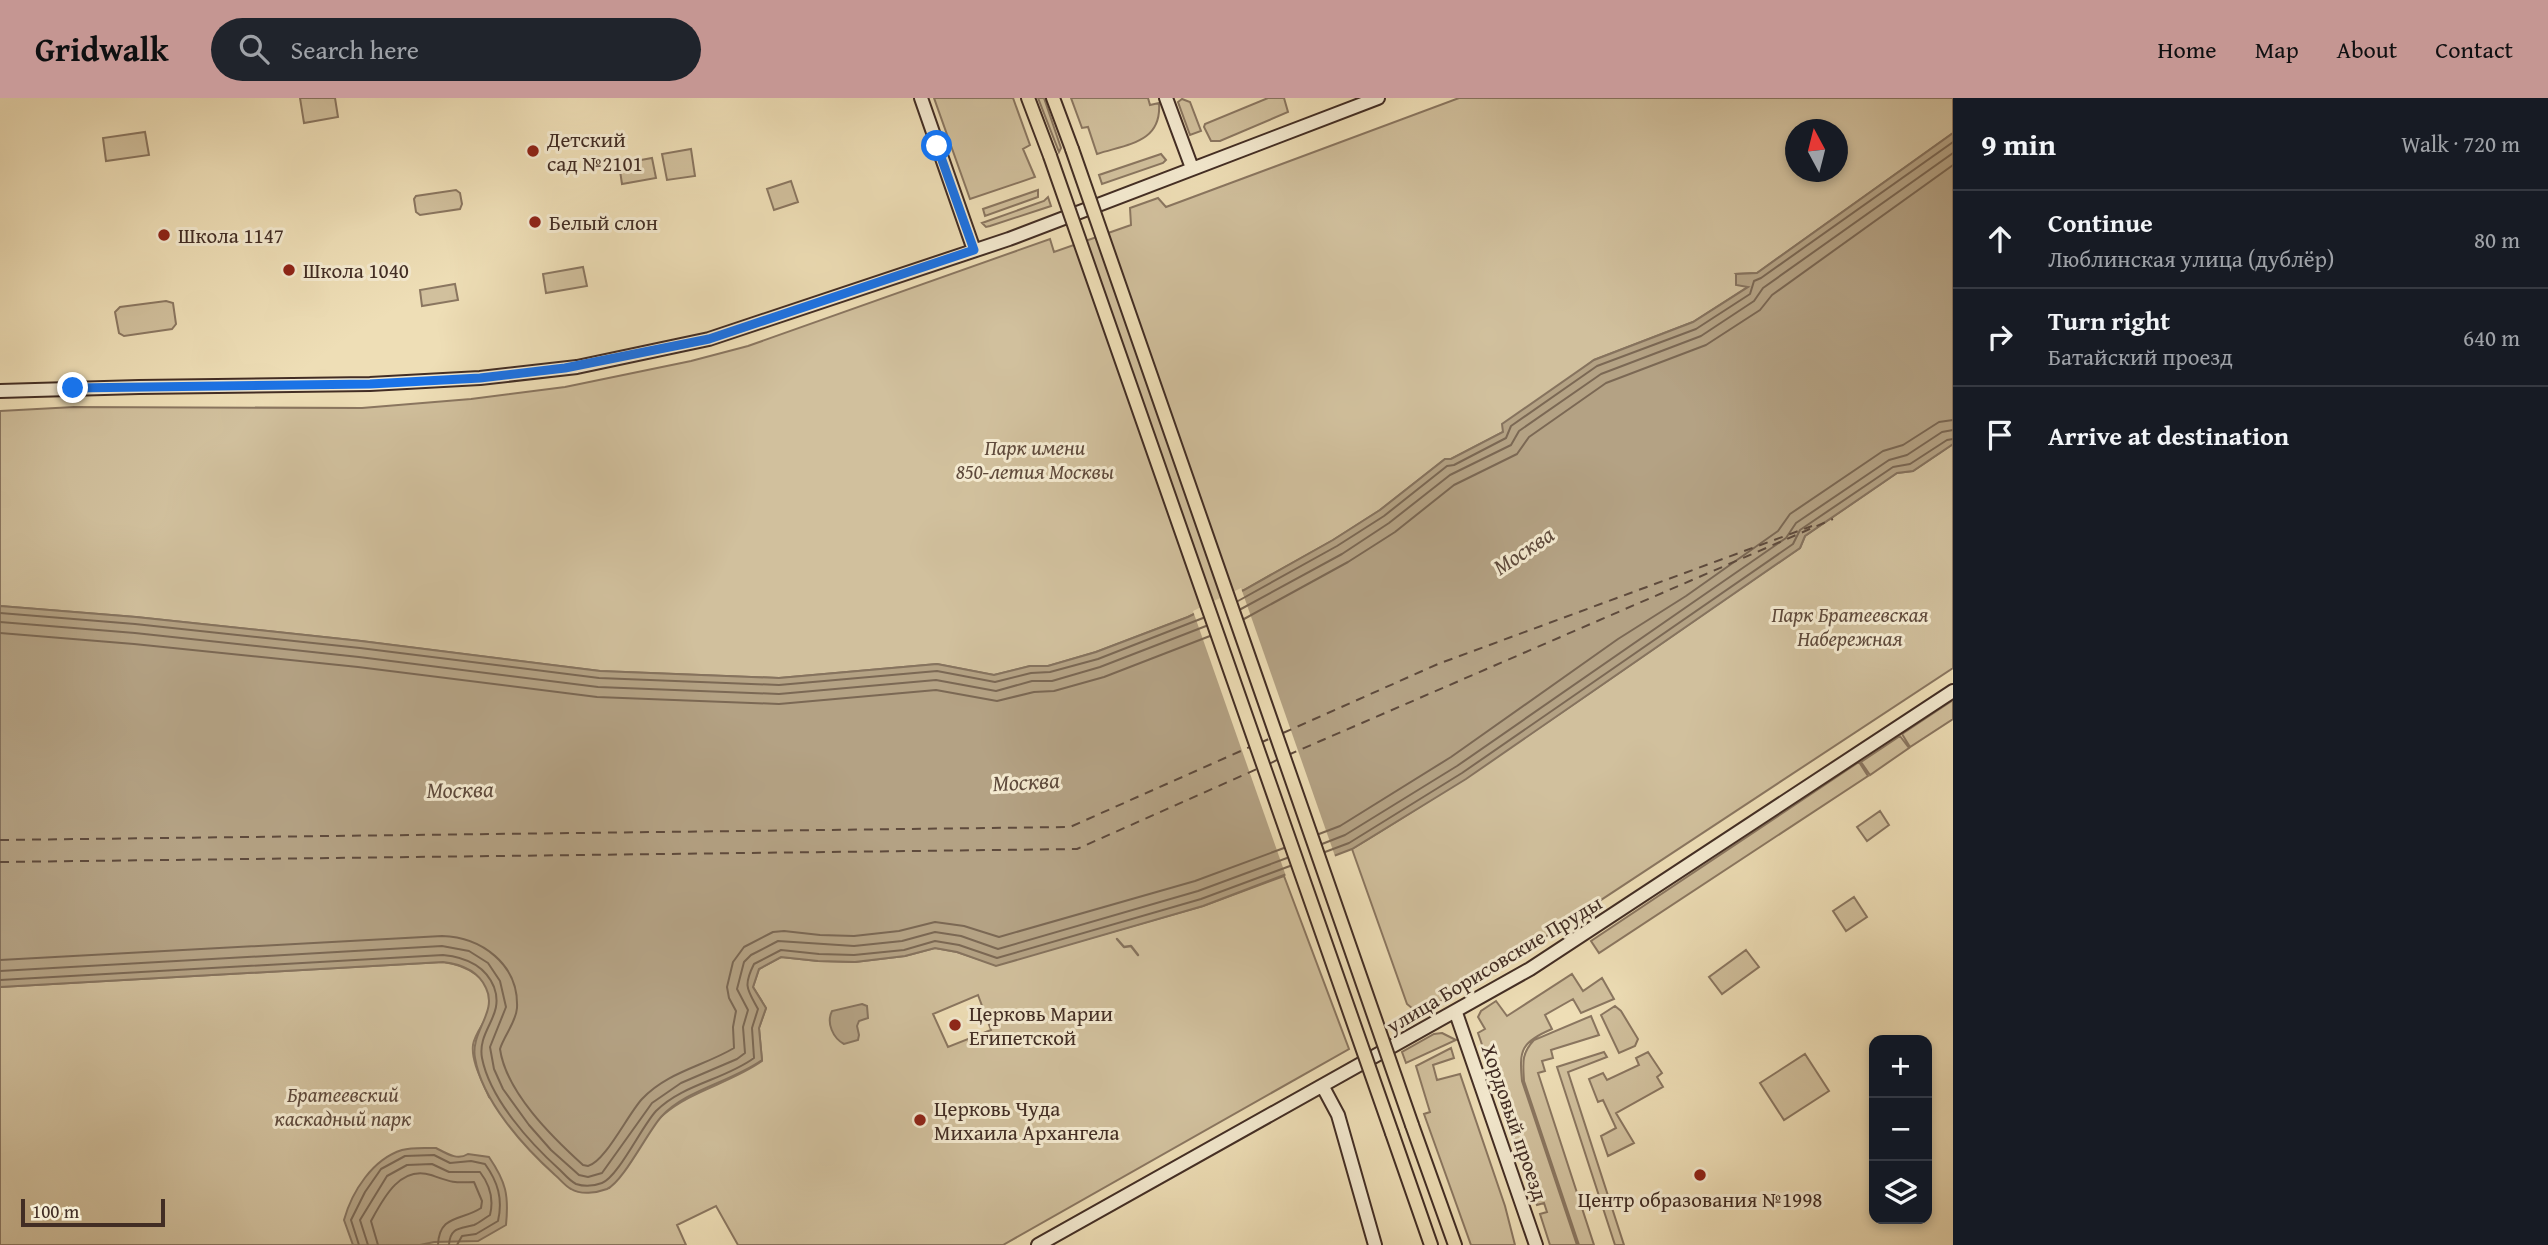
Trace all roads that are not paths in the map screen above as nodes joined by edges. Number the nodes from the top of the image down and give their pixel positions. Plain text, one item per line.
1 (920, 98) edge
2 (1028, 98) edge
3 (1053, 98) edge
4 (1166, 98) edge
5 (1378, 98) edge
6 (1192, 168) junction
7 (974, 250) junction
8 (0, 391) edge
9 (1953, 691) edge
10 (1456, 1013) junction
11 (1323, 1087) junction
12 (1038, 1245) edge
13 (1375, 1245) edge
14 (1432, 1245) edge
15 (1455, 1245) edge
16 (1536, 1245) edge

1 - 7 main road
2 - 14 main road, bridge
3 - 15 main road, bridge
4 - 6 main road
5 - 6 main road
6 - 7 main road
7 - 8 main road
9 - 10 main road, улица Борисовские Пруды
10 - 11 main road, улица Борисовские Пруды
10 - 16 main road, Хордовый проезд
11 - 12 main road, улица Борисовские Пруды
11 - 13 main road

